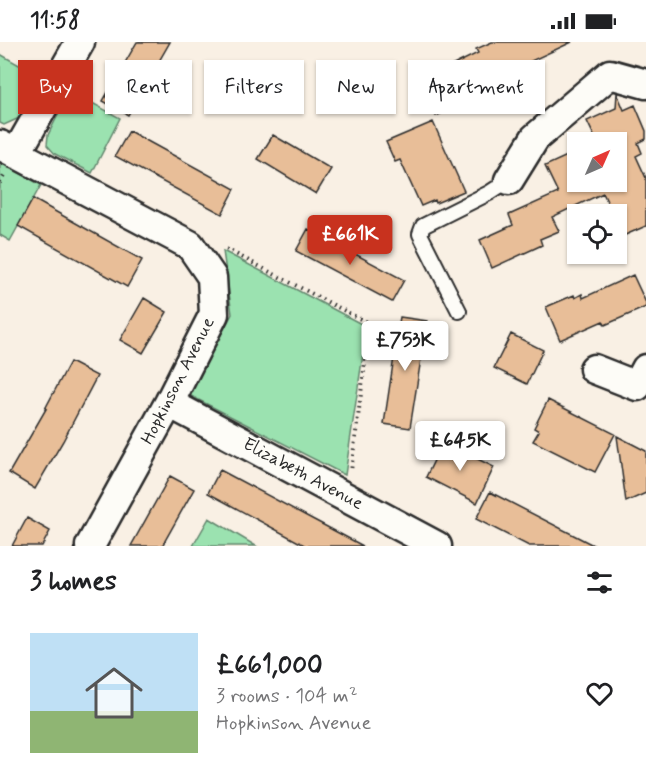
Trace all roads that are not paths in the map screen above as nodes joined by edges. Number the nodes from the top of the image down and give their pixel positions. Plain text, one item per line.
1 (80, 42) edge
2 (646, 84) edge
3 (8, 150) edge
4 (509, 180) joint
5 (459, 311) dead end
6 (594, 369) dead end
7 (646, 369) edge
8 (169, 403) junction
9 (90, 546) edge
10 (437, 546) edge

1 - 3 street
2 - 4 street
3 - 8 street, Hopkinson Avenue
4 - 5 lane
6 - 7 street
8 - 9 street, Hopkinson Avenue
8 - 10 street, Elizabeth Avenue

